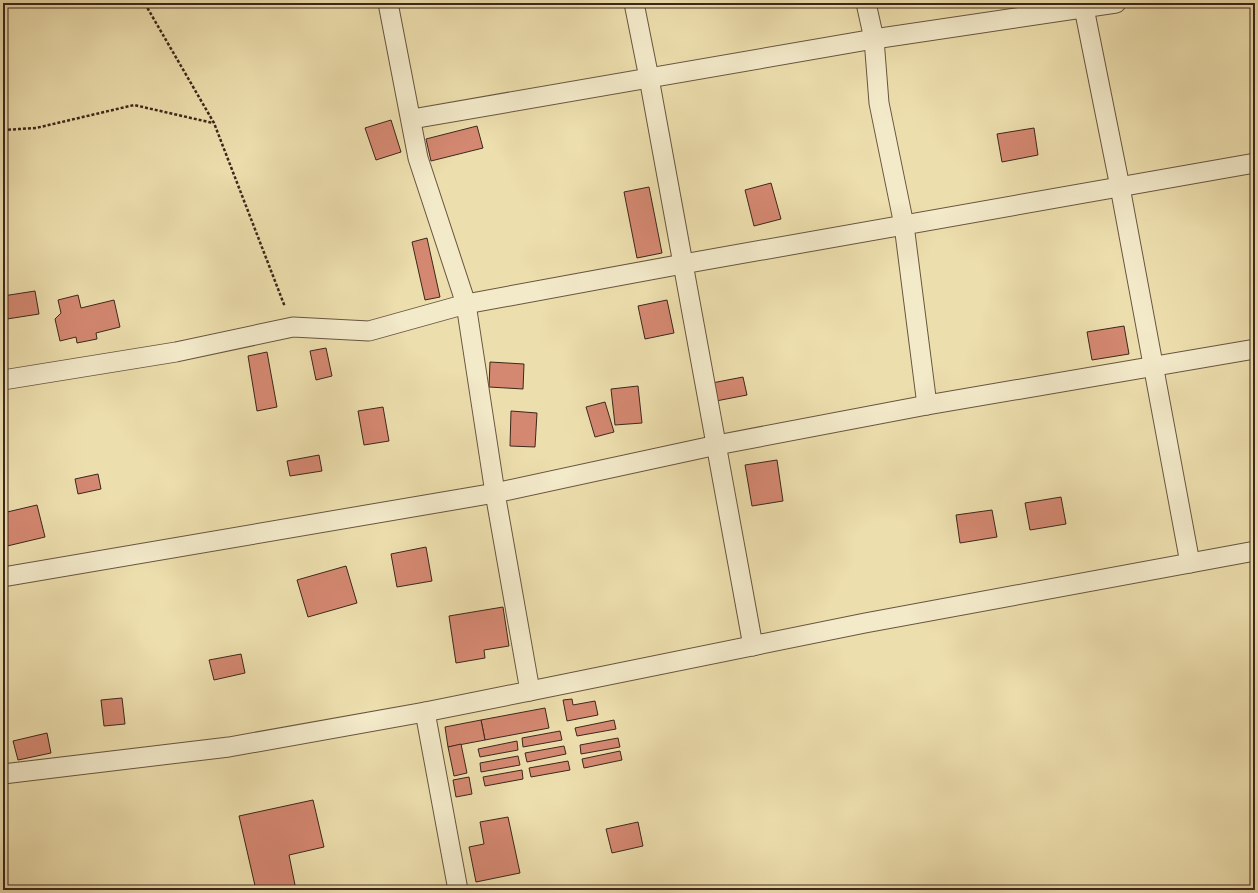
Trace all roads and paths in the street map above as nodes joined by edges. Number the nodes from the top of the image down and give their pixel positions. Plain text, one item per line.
1 (147, 3) edge
2 (388, 3) edge
3 (634, 3) edge
4 (866, 3) edge
5 (1116, 3) edge
6 (1083, 5) edge
7 (874, 39) junction
8 (649, 78) junction
9 (412, 119) junction
10 (214, 123) junction
11 (3, 130) edge
12 (1255, 164) edge
13 (1120, 187) junction
14 (904, 225) junction
15 (683, 264) junction
16 (466, 304) junction
17 (293, 326) junction
18 (1255, 349) edge
19 (1153, 366) junction
20 (3, 380) edge
21 (927, 405) junction
22 (717, 445) junction
23 (494, 493) junction
24 (1255, 551) edge
25 (1190, 563) junction
26 (3, 577) edge
27 (753, 646) junction
28 (530, 690) junction
29 (425, 712) junction
30 (3, 774) edge
31 (458, 890) edge

1 - 10 path
2 - 9 street
3 - 8 street
4 - 7 street
5 - 6 street
6 - 7 street
6 - 13 street
7 - 8 street
7 - 14 street
8 - 9 street
8 - 15 street
9 - 16 street
10 - 11 path
10 - 17 path
12 - 13 street
13 - 14 street
13 - 19 street
14 - 15 street
14 - 21 street
15 - 16 street
15 - 22 street
16 - 17 street
16 - 23 street
17 - 20 street
18 - 19 street
19 - 21 street
19 - 25 street
21 - 22 street
22 - 23 street
22 - 27 street
23 - 26 street
23 - 28 street
24 - 25 street
25 - 27 street
27 - 28 street
28 - 29 street
29 - 30 street
29 - 31 street

